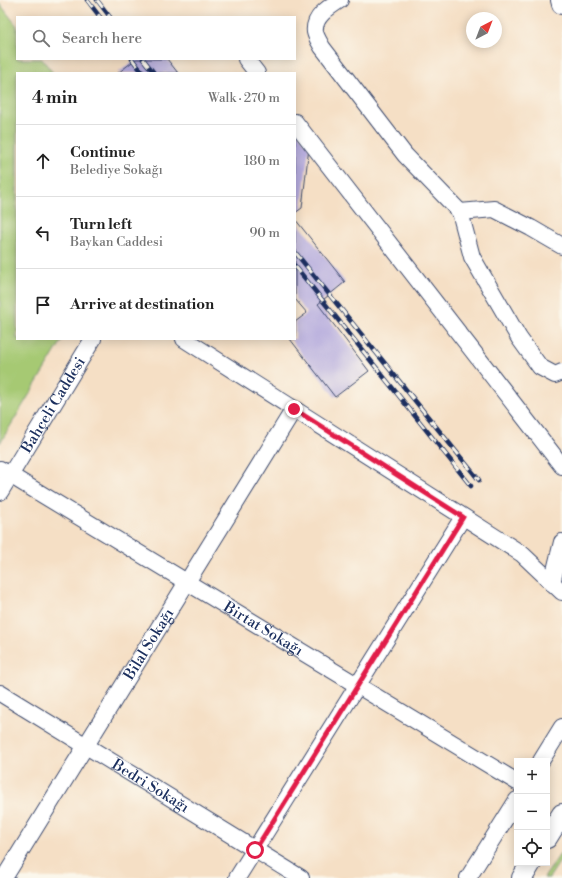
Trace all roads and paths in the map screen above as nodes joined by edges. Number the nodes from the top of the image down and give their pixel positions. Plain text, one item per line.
1 (340, 0) edge
2 (561, 0) edge
3 (562, 4) edge
4 (247, 60) edge
5 (256, 72) edge
6 (296, 123) edge
7 (460, 212) junction
8 (562, 246) edge
9 (92, 340) edge
10 (186, 340) edge
11 (562, 372) edge
12 (294, 409) junction
13 (562, 466) edge
14 (5, 472) edge
15 (0, 492) edge
16 (463, 517) junction
17 (562, 542) edge
18 (186, 582) junction
19 (557, 587) edge
20 (358, 685) junction
21 (0, 693) edge
22 (562, 727) edge
23 (86, 745) junction
24 (543, 758) edge
25 (514, 780) edge
26 (514, 805) edge
27 (562, 814) edge
28 (550, 833) edge
29 (255, 850) junction
30 (529, 866) edge
31 (4, 878) edge
32 (237, 878) edge
33 (301, 878) edge
34 (468, 878) edge
35 (522, 878) edge

1 - 7 street
2 - 3 main road
4 - 5 street
6 - 13 street
7 - 8 street
7 - 11 street
9 - 14 street, Bahçeli Caddesi
10 - 12 street
12 - 16 street
12 - 18 street, Bilal Sokağı
14 - 15 street, Bahçeli Caddesi
14 - 18 street, Birtat Sokağı
16 - 19 street
16 - 20 street
17 - 19 street
18 - 20 street, Birtat Sokağı
18 - 23 street, Bilal Sokağı
20 - 25 street, Birtat Sokağı
20 - 29 street
21 - 23 street, Bedri Sokağı
22 - 24 street
23 - 29 street, Bedri Sokağı
23 - 31 street, Bilal Sokağı
26 - 34 street
27 - 28 main road
29 - 32 street
29 - 33 street, Bedri Sokağı
30 - 35 main road

